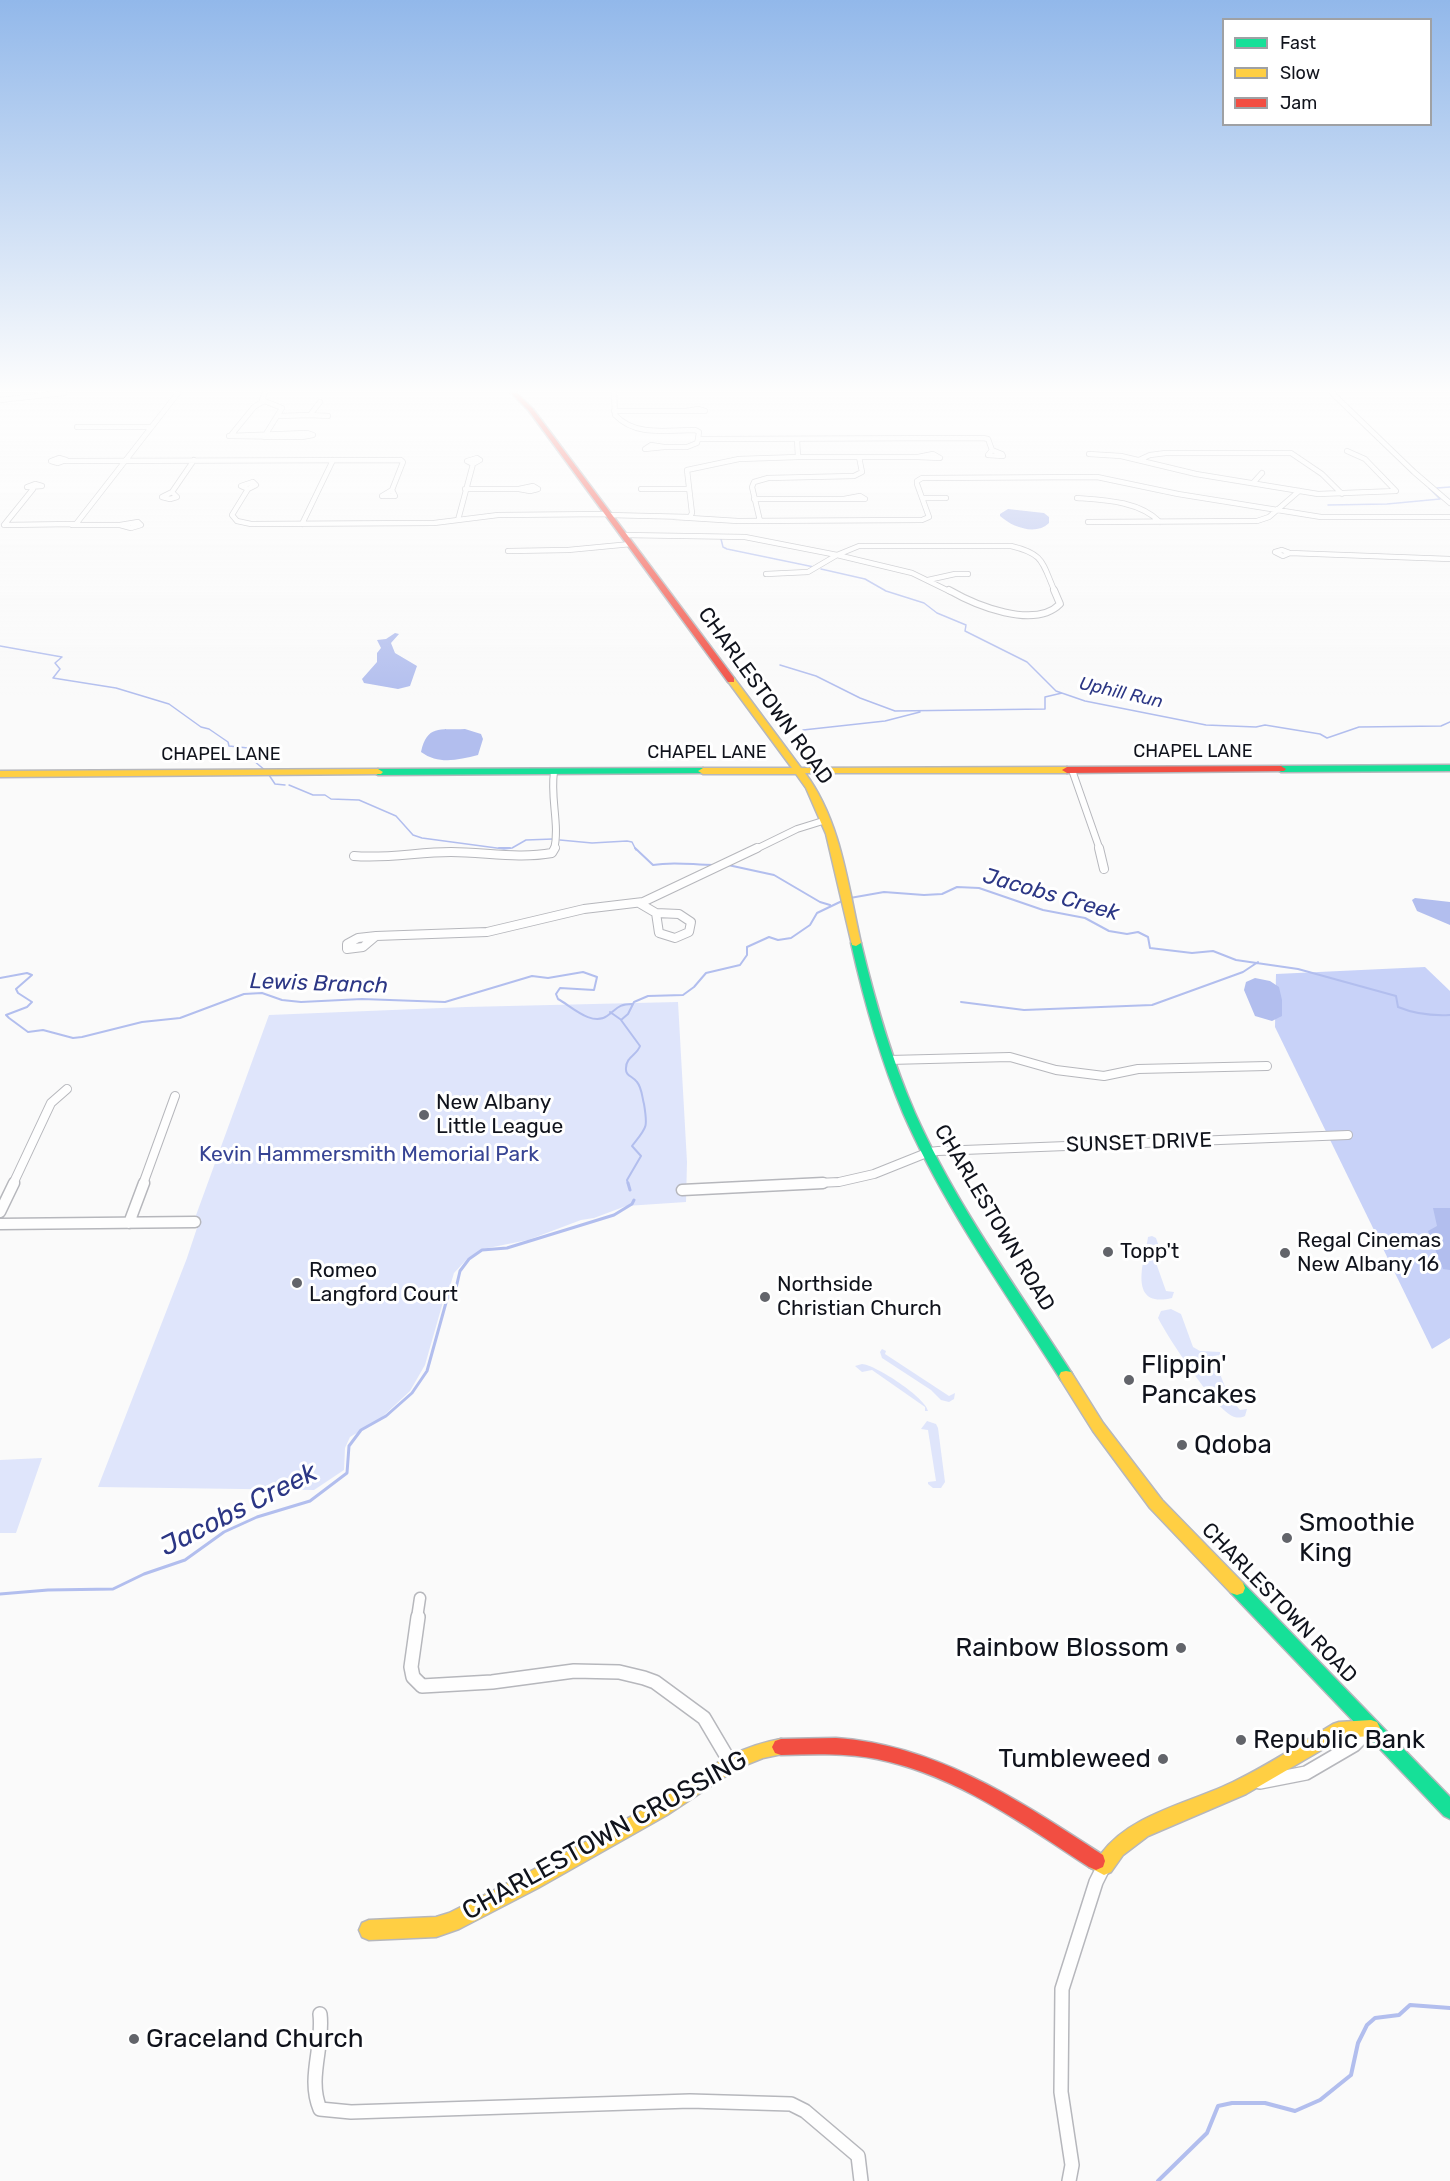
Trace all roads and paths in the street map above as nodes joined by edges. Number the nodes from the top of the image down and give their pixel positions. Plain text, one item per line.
1 (28, 495) edge
2 (99, 495) edge
3 (244, 495) edge
4 (316, 495) edge
5 (463, 495) edge
6 (593, 495) edge
7 (689, 495) edge
8 (753, 495) edge
9 (921, 495) edge
10 (1182, 495) edge
11 (1295, 495) edge
12 (922, 498) junction
13 (946, 498) dead end
14 (1077, 498) dead end
15 (754, 499) junction
16 (844, 499) dead end
17 (1277, 510) junction
18 (608, 515) junction
19 (674, 517) junction
20 (1450, 517) edge
21 (458, 520) junction
22 (760, 521) junction
23 (1088, 522) dead end
24 (1160, 522) junction
25 (302, 524) junction
26 (71, 525) junction
27 (120, 525) dead end
28 (627, 539) junction
29 (508, 551) dead end
30 (1290, 553) dead end
31 (834, 555) junction
32 (1450, 559) edge
33 (766, 574) dead end
34 (969, 574) dead end
35 (928, 580) junction
36 (1450, 768) edge
37 (1072, 770) junction
38 (800, 771) junction
39 (554, 772) junction
40 (0, 774) edge
41 (826, 820) junction
42 (354, 856) dead end
43 (1104, 868) dead end
44 (639, 903) junction
45 (656, 913) junction
46 (376, 936) dead end
47 (889, 1060) junction
48 (1267, 1066) dead end
49 (67, 1089) dead end
50 (175, 1096) dead end
51 (1348, 1135) dead end
52 (929, 1152) junction
53 (682, 1190) dead end
54 (0, 1212) edge
55 (129, 1222) junction
56 (195, 1222) dead end
57 (0, 1224) edge
58 (420, 1598) dead end
59 (1371, 1728) junction
60 (730, 1762) junction
61 (1245, 1785) junction
62 (1450, 1810) edge
63 (1104, 1866) junction
64 (369, 1930) dead end
65 (321, 2014) dead end
66 (861, 2181) edge
67 (1069, 2181) edge

1 - 26 street
2 - 26 street
3 - 25 street
4 - 25 street
5 - 21 street
6 - 18 main road, CHARLESTOWN ROAD
7 - 19 street
8 - 15 street
9 - 12 street
10 - 17 street
11 - 17 street
12 - 13 street
12 - 22 street
14 - 24 street
15 - 16 street
15 - 22 street
17 - 20 street
17 - 24 street
18 - 19 street
18 - 21 street
18 - 28 main road, CHARLESTOWN ROAD
19 - 22 street
21 - 25 street
23 - 24 street
26 - 27 street
28 - 29 street
28 - 31 street
28 - 38 main road, CHARLESTOWN ROAD
30 - 32 street
31 - 33 street
31 - 35 street
31 - 35 street
34 - 35 street
36 - 37 main road, CHAPEL LANE
37 - 38 main road, CHAPEL LANE
37 - 43 street
38 - 39 main road, CHAPEL LANE
38 - 41 main road, CHARLESTOWN ROAD
39 - 40 main road, CHAPEL LANE
39 - 42 street
41 - 44 street
41 - 47 main road, CHARLESTOWN ROAD
44 - 45 street
44 - 46 street
45 - 45 street
47 - 48 street
47 - 52 main road, CHARLESTOWN ROAD
49 - 54 street
50 - 55 street
51 - 52 street, SUNSET DRIVE
52 - 53 street, SUNSET DRIVE
52 - 59 main road, CHARLESTOWN ROAD
55 - 56 street
55 - 57 street
58 - 60 street
59 - 61 main road
59 - 61 street
59 - 62 main road, CHARLESTOWN ROAD
60 - 63 main road, CHARLESTOWN CROSSING
60 - 64 main road, CHARLESTOWN CROSSING
61 - 63 main road
63 - 67 street
65 - 66 street

